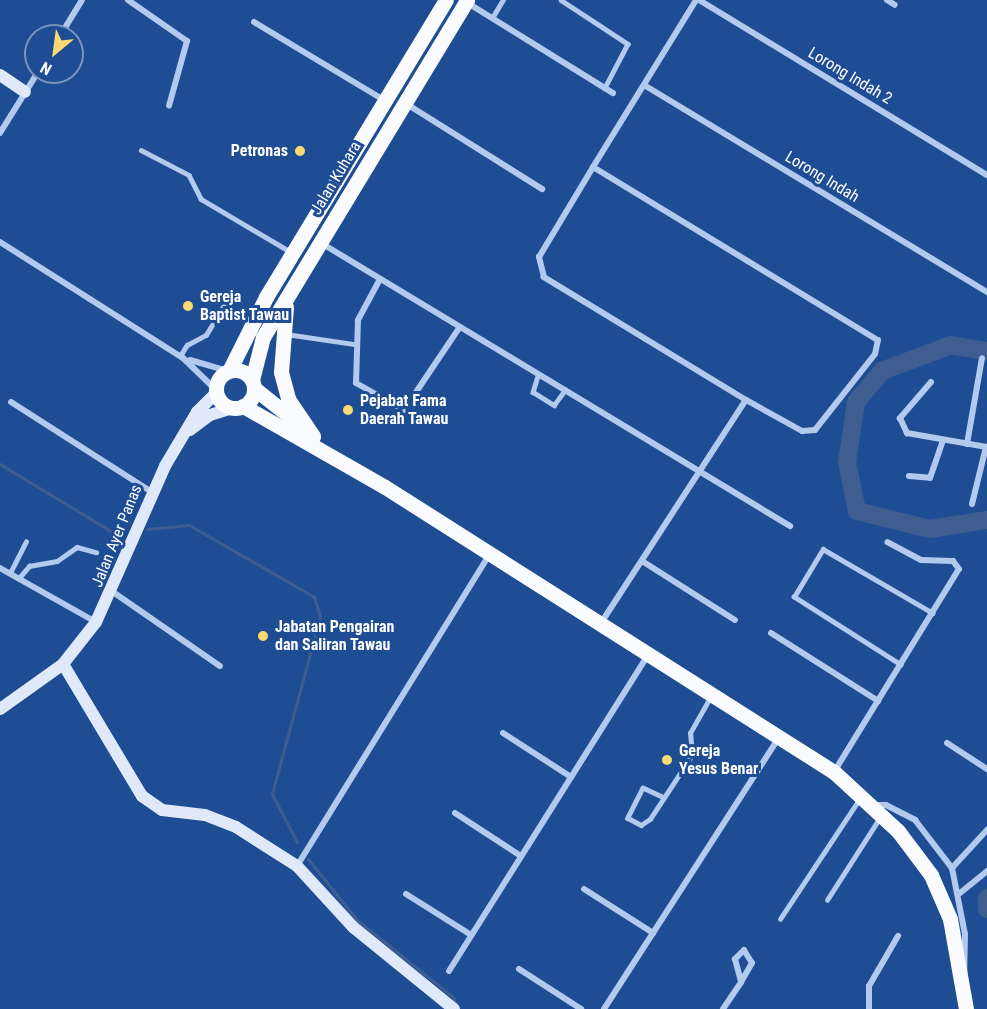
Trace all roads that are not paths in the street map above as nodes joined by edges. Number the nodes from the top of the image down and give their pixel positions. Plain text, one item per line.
1 (82, 0) edge
2 (128, 0) edge
3 (446, 0) edge
4 (503, 0) edge
5 (561, 0) edge
6 (697, 0) edge
7 (887, 0) edge
8 (466, 1) edge
9 (895, 5) dead end
10 (492, 18) junction
11 (254, 22) dead end
12 (67, 24) edge
13 (0, 75) edge
14 (30, 84) edge
15 (644, 85) junction
16 (605, 88) junction
17 (25, 92) junction
18 (613, 93) dead end
19 (384, 100) junction
20 (404, 102) junction
21 (169, 106) dead end
22 (0, 133) edge
23 (141, 150) dead end
24 (593, 167) junction
25 (987, 175) edge
26 (542, 189) dead end
27 (0, 242) edge
28 (319, 242) junction
29 (292, 253) junction
30 (380, 279) junction
31 (293, 284) junction
32 (987, 292) edge
33 (225, 303) dead end
34 (459, 328) junction
35 (281, 334) junction
36 (354, 344) junction
37 (182, 357) junction
38 (982, 358) dead end
39 (229, 371) junction
40 (538, 376) junction
41 (931, 382) dead end
42 (253, 384) junction
43 (565, 390) junction
44 (216, 391) junction
45 (746, 400) junction
46 (11, 402) dead end
47 (240, 407) junction
48 (313, 436) junction
49 (943, 441) junction
50 (179, 442) junction
51 (967, 444) junction
52 (987, 447) edge
53 (343, 460) junction
54 (700, 470) junction
55 (909, 476) dead end
56 (152, 492) junction
57 (972, 504) dead end
58 (790, 526) dead end
59 (26, 542) dead end
60 (887, 542) dead end
61 (96, 552) dead end
62 (490, 554) junction
63 (642, 561) junction
64 (0, 568) edge
65 (10, 573) junction
66 (19, 578) junction
67 (113, 592) junction
68 (933, 613) junction
69 (735, 620) dead end
70 (96, 622) junction
71 (602, 623) junction
72 (771, 633) dead end
73 (649, 654) junction
74 (63, 664) junction
75 (901, 665) junction
76 (220, 666) dead end
77 (713, 694) junction
78 (878, 701) junction
79 (0, 709) edge
80 (503, 733) dead end
81 (780, 736) junction
82 (947, 743) dead end
83 (987, 769) edge
84 (834, 772) junction
85 (571, 777) junction
86 (664, 798) junction
87 (872, 805) junction
88 (455, 813) dead end
89 (987, 830) edge
90 (521, 856) junction
91 (297, 866) junction
92 (952, 868) junction
93 (987, 871) edge
94 (584, 889) dead end
95 (960, 893) junction
96 (406, 894) dead end
97 (827, 900) dead end
98 (780, 919) dead end
99 (653, 933) junction
100 (471, 935) junction
101 (898, 936) dead end
102 (519, 969) dead end
103 (449, 970) dead end
104 (963, 981) junction
105 (741, 982) junction
106 (451, 1007) edge
107 (581, 1009) edge
108 (604, 1009) edge
109 (723, 1009) edge
110 (869, 1009) edge
111 (966, 1009) edge

1 - 12 street
2 - 21 street
3 - 19 main road, Jalan Kuhara
4 - 10 lane
5 - 16 lane
6 - 15 street
6 - 25 street, Lorong Indah 2
7 - 9 street
8 - 10 street
8 - 20 main road, Jalan Kuhara
10 - 16 street
11 - 19 street
13 - 17 street
14 - 17 street
15 - 24 street
15 - 32 street, Lorong Indah
16 - 18 street
17 - 22 street
19 - 29 main road, Jalan Kuhara
20 - 26 street
20 - 28 main road, Jalan Kuhara
23 - 29 lane
24 - 45 street
24 - 45 street
27 - 37 street
28 - 30 street
28 - 31 main road, Jalan Kuhara
29 - 39 main road, Jalan Kuhara
30 - 34 street
30 - 36 street
31 - 35 main road
31 - 42 main road, Jalan Kuhara
33 - 37 lane
34 - 36 street
34 - 40 street
35 - 36 lane
35 - 48 main road
37 - 39 street
37 - 44 street
38 - 51 street
39 - 42 main road
39 - 44 main road
40 - 43 street
40 - 43 lane
41 - 49 street
42 - 47 main road
42 - 48 main road
43 - 54 street
44 - 47 main road
44 - 50 street, Jalan Ayer Panas
45 - 54 street
46 - 56 street
47 - 50 street, Jalan Ayer Panas
47 - 53 main road
48 - 53 main road
49 - 51 street
49 - 55 street
50 - 56 street, Jalan Ayer Panas
51 - 52 street
52 - 57 street
53 - 62 main road
54 - 58 street
54 - 63 street
56 - 67 street, Jalan Ayer Panas
59 - 65 lane
60 - 68 street
61 - 66 lane
62 - 71 main road
62 - 91 street
63 - 69 street
63 - 71 street
64 - 65 street
65 - 66 street
66 - 70 street
67 - 70 street, Jalan Ayer Panas
67 - 76 street
68 - 75 street
68 - 75 lane
70 - 74 street, Jalan Ayer Panas
71 - 73 main road
72 - 78 street
73 - 77 main road
73 - 85 street
74 - 79 street, Jalan Ayer Panas
74 - 91 street
75 - 78 street
77 - 81 main road
77 - 86 lane
78 - 84 street
80 - 85 street
81 - 84 main road
81 - 99 street
82 - 83 street
84 - 87 main road
85 - 90 street
86 - 86 lane
87 - 92 street
87 - 97 lane
87 - 98 lane
87 - 104 main road
88 - 90 street
89 - 92 street
90 - 100 street
91 - 106 street
92 - 95 street
93 - 95 street
94 - 99 street
95 - 104 street
96 - 100 street
99 - 108 street
100 - 103 street
101 - 110 street
102 - 107 street
104 - 111 main road
105 - 105 street
105 - 109 street

